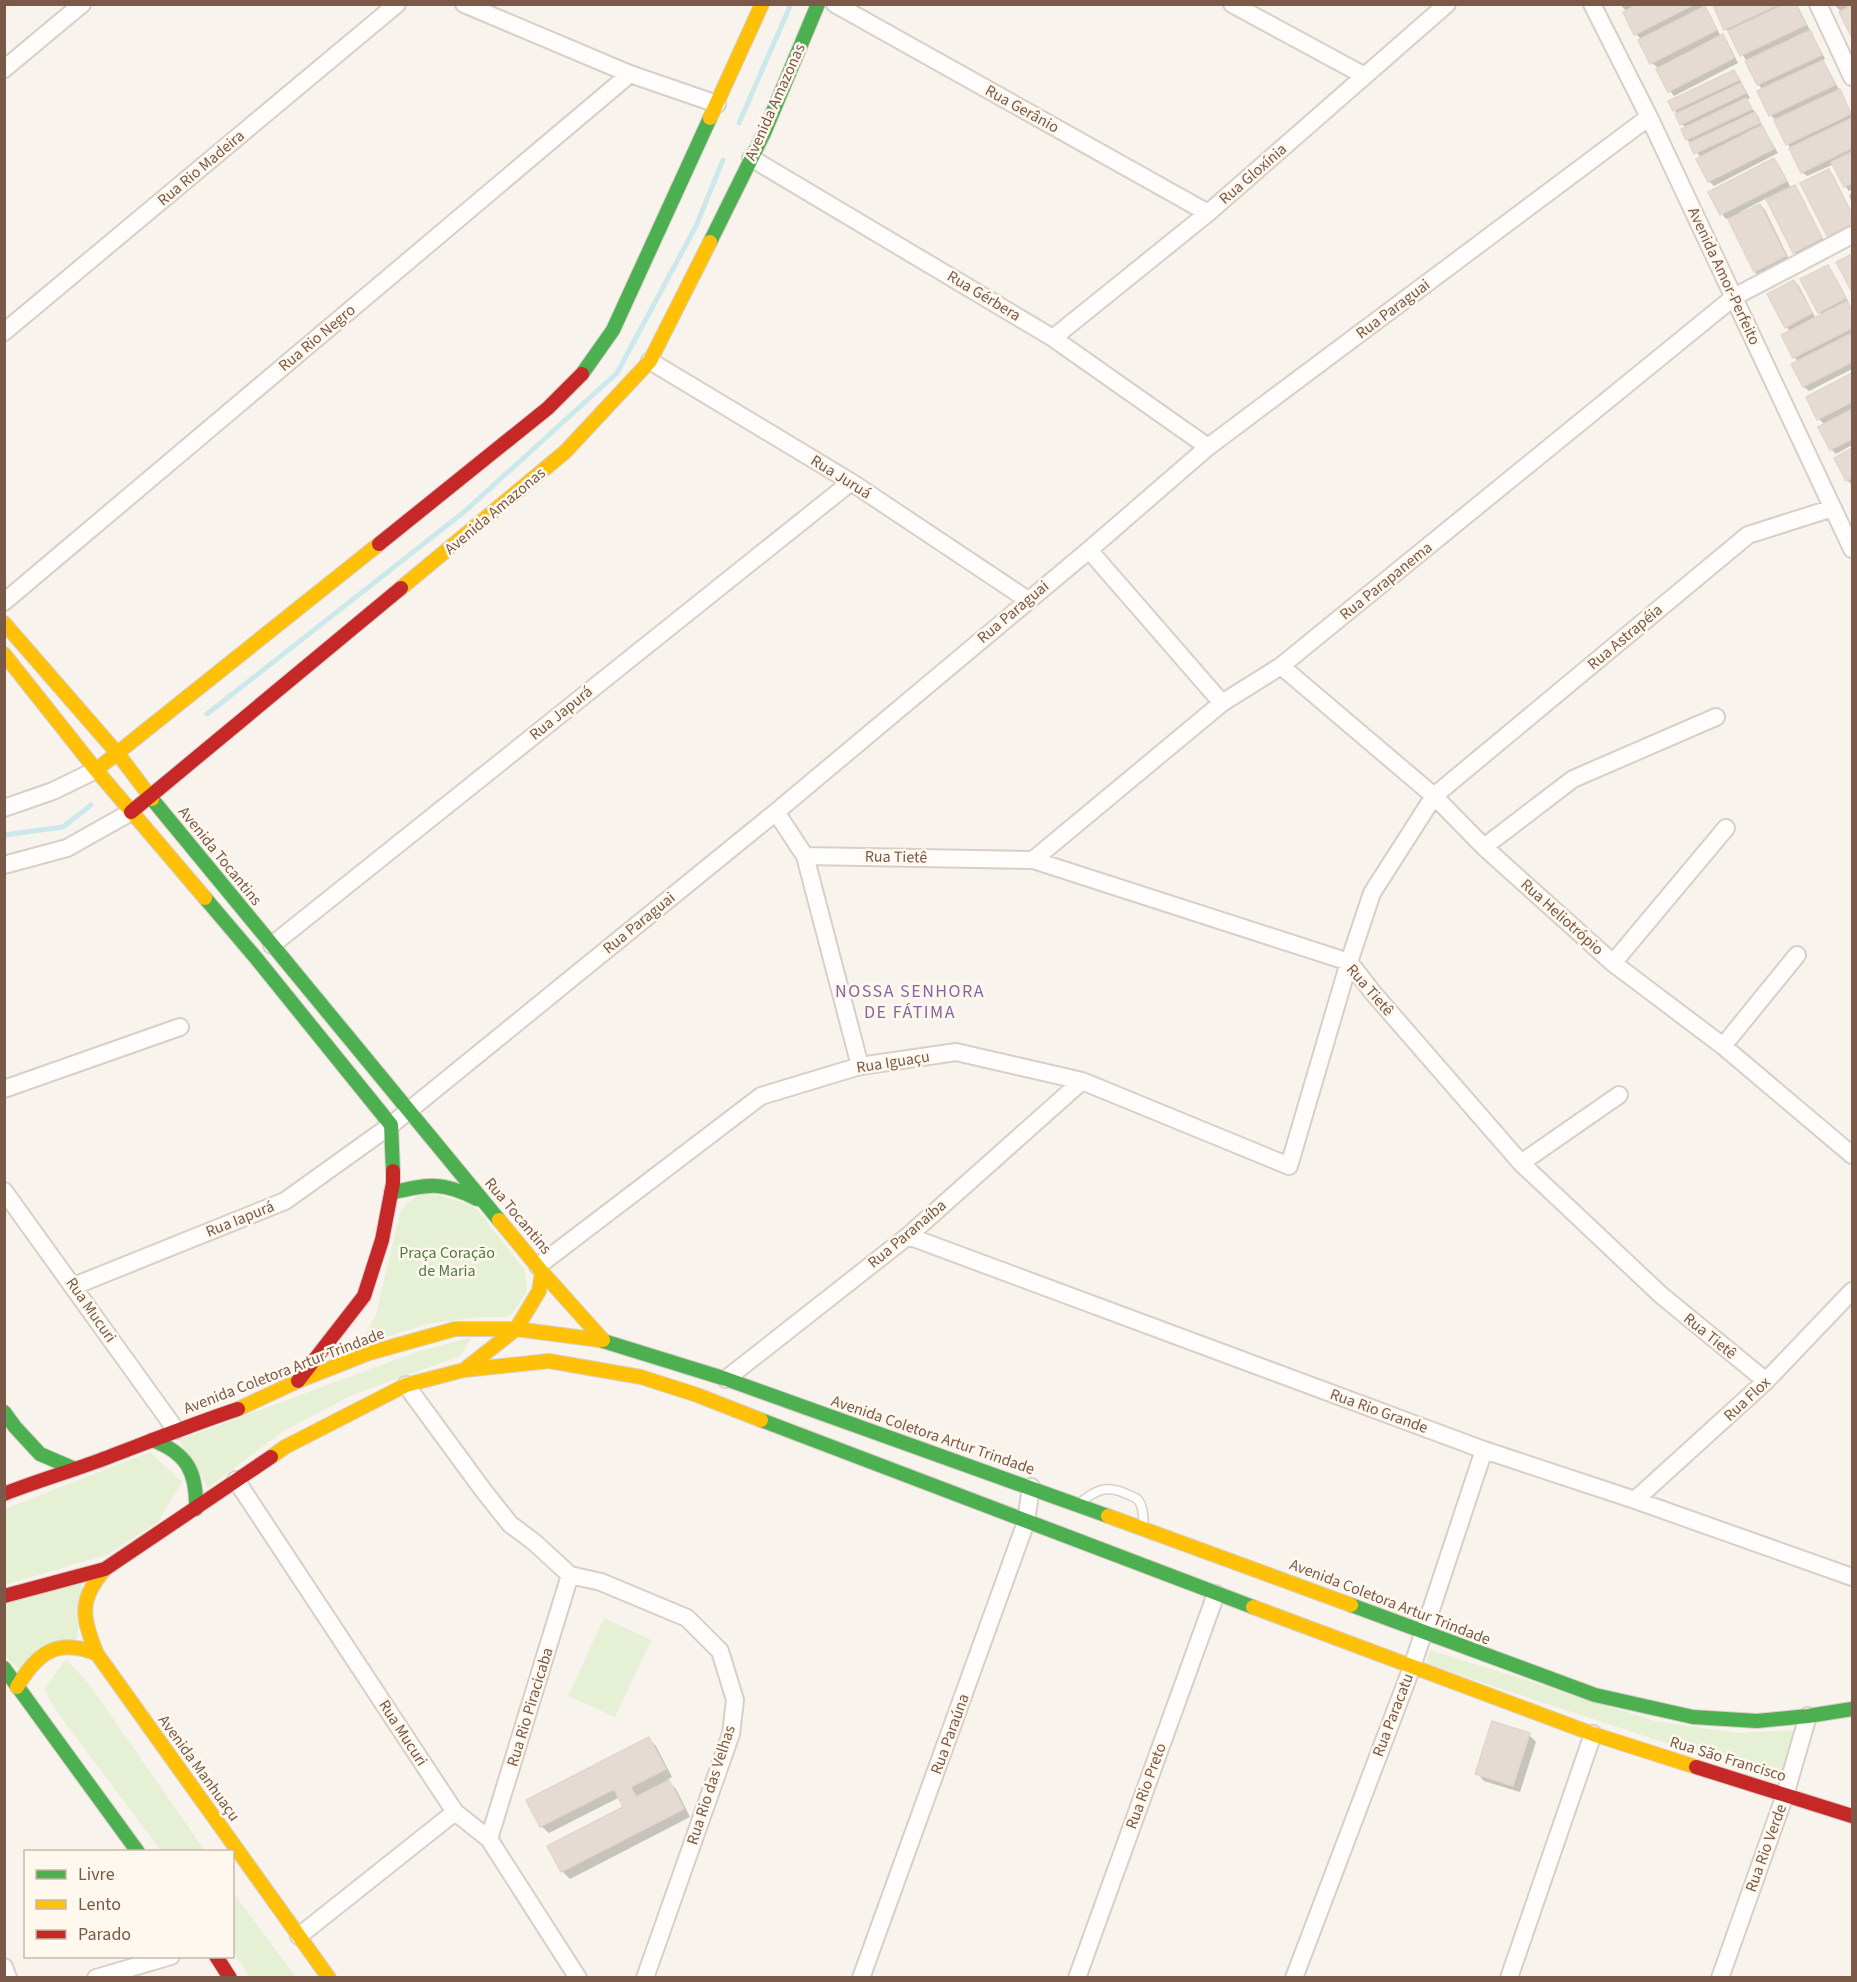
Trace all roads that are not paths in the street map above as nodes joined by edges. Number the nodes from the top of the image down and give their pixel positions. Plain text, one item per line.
1 (82, 4) edge
2 (397, 4) edge
3 (464, 4) edge
4 (762, 4) edge
5 (818, 4) edge
6 (835, 4) edge
7 (1232, 4) edge
8 (1447, 4) edge
9 (1592, 4) edge
10 (1818, 4) edge
11 (4, 69) edge
12 (630, 74) junction
13 (1365, 76) junction
14 (1852, 77) edge
15 (717, 104) junction
16 (1649, 117) junction
17 (751, 158) junction
18 (1208, 213) junction
19 (1852, 236) edge
20 (1734, 297) junction
21 (4, 332) edge
22 (1053, 338) junction
23 (650, 361) junction
24 (1208, 447) junction
25 (851, 482) junction
26 (1833, 508) junction
27 (1852, 549) edge
28 (1089, 550) junction
29 (1028, 600) junction
30 (4, 602) edge
31 (4, 622) edge
32 (4, 654) edge
33 (1281, 666) junction
34 (1222, 703) junction
35 (1716, 717) dead end
36 (118, 754) junction
37 (96, 770) junction
38 (1434, 796) junction
39 (150, 797) junction
40 (4, 808) edge
41 (131, 812) junction
42 (776, 812) junction
43 (1726, 828) dead end
44 (1484, 847) junction
45 (805, 855) junction
46 (1033, 860) junction
47 (4, 865) edge
48 (272, 945) junction
49 (1797, 955) dead end
50 (1349, 962) junction
51 (1613, 963) junction
52 (180, 1027) dead end
53 (1723, 1046) junction
54 (860, 1066) junction
55 (1082, 1081) junction
56 (4, 1089) edge
57 (1619, 1095) dead end
58 (408, 1111) junction
59 (391, 1125) junction
60 (1852, 1155) edge
61 (1521, 1163) junction
62 (1289, 1166) joint
63 (4, 1191) edge
64 (391, 1193) junction
65 (485, 1203) junction
66 (908, 1236) junction
67 (540, 1269) junction
68 (74, 1286) junction
69 (1852, 1291) edge
70 (516, 1329) junction
71 (603, 1340) junction
72 (464, 1370) junction
73 (726, 1379) junction
74 (1766, 1381) junction
75 (298, 1382) junction
76 (406, 1385) junction
77 (4, 1412) edge
78 (176, 1430) junction
79 (152, 1440) junction
80 (1484, 1450) junction
81 (75, 1469) junction
82 (236, 1480) junction
83 (1031, 1487) junction
84 (4, 1494) edge
85 (1635, 1500) junction
86 (1079, 1505) junction
87 (196, 1509) junction
88 (1026, 1522) junction
89 (1144, 1528) junction
90 (105, 1569) junction
91 (570, 1575) junction
92 (1852, 1577) edge
93 (1216, 1594) junction
94 (4, 1596) edge
95 (1423, 1633) junction
96 (97, 1654) junction
97 (1412, 1667) junction
98 (4, 1668) edge
99 (17, 1686) junction
100 (1852, 1709) edge
101 (1808, 1716) junction
102 (1593, 1734) junction
103 (1785, 1795) junction
104 (455, 1812) junction
105 (1852, 1816) edge
106 (489, 1839) junction
107 (137, 1850) edge
108 (299, 1936) junction
109 (164, 1958) edge
110 (217, 1958) edge
111 (4, 1968) edge
112 (8, 1977) edge
113 (96, 1977) edge
114 (230, 1977) edge
115 (329, 1977) edge
116 (578, 1977) edge
117 (645, 1977) edge
118 (861, 1977) edge
119 (1077, 1977) edge
120 (1294, 1977) edge
121 (1509, 1977) edge
122 (1720, 1977) edge

1 - 11 street
2 - 21 street, Rua Rio Madeira
3 - 12 street
4 - 15 street
5 - 17 street, Avenida Amazonas
6 - 18 street, Rua Gerânio
7 - 13 street
8 - 13 street, Rua Gloxínia
9 - 16 street, Avenida Amor-Perfeito
10 - 14 street
12 - 15 street
12 - 30 street, Rua Rio Negro
13 - 18 street, Rua Gloxínia
15 - 36 street
16 - 20 street, Avenida Amor-Perfeito
16 - 24 street, Rua Paraguai
17 - 22 street, Rua Gérbera
17 - 23 street, Avenida Amazonas
18 - 22 street, Rua Gloxínia
19 - 20 street, Rua Parapanema
20 - 26 street, Avenida Amor-Perfeito
20 - 33 street, Rua Parapanema
22 - 24 street, Rua Gérbera
23 - 25 street, Rua Juruá
23 - 39 street, Avenida Amazonas
24 - 28 street, Rua Paraguai
25 - 29 street, Rua Juruá
25 - 48 street, Rua Japurá
26 - 27 street, Avenida Amor-Perfeito
26 - 38 street, Rua Astrapéia
28 - 29 street, Rua Paraguai
28 - 34 street
29 - 42 street, Rua Paraguai
31 - 36 street, Avenida Tocantins
32 - 37 street
33 - 34 street, Rua Parapanema
33 - 38 street, Rua Heliotrópio
34 - 46 street, Rua Parapanema
35 - 44 street
36 - 37 street
36 - 39 street, Avenida Tocantins
37 - 40 street
37 - 41 street
38 - 44 street, Rua Heliotrópio
38 - 50 street, Rua Astrapéia
39 - 41 street, Avenida Amazonas
39 - 48 street, Avenida Tocantins
41 - 47 street, Avenida Amazonas
41 - 59 street
42 - 45 street
42 - 58 street, Rua Paraguai
43 - 51 street
44 - 51 street, Rua Heliotrópio
45 - 46 street, Rua Tietê
45 - 54 street
46 - 50 street, Rua Tietê
48 - 58 street, Avenida Tocantins
49 - 53 street
50 - 61 street, Rua Tietê
50 - 62 street, Rua Astrapéia
51 - 53 street, Rua Heliotrópio
52 - 56 street
53 - 60 street, Rua Heliotrópio
54 - 55 street, Rua Iguaçu
54 - 67 street, Rua Iguaçu
55 - 62 street, Rua Iguaçu
55 - 66 street, Rua Paranaíba
57 - 61 street
58 - 59 street, Rua Paraguai
58 - 65 street, Rua Tocantins
59 - 64 street
59 - 68 street, Rua Iapurá
61 - 74 street, Rua Tietê
63 - 68 street, Rua Mucuri
64 - 65 street
64 - 75 street
65 - 67 street, Rua Tocantins
66 - 73 street, Rua Paranaíba
66 - 80 street, Rua Rio Grande
67 - 70 street
67 - 71 street, Rua Tocantins
68 - 78 street, Rua Mucuri
69 - 74 street, Rua Flox
70 - 71 street, Avenida Coletora Artur Trindade
70 - 72 street
70 - 75 street, Avenida Coletora Artur Trindade
71 - 73 street, Avenida Coletora Artur Trindade
72 - 76 street
72 - 88 street
73 - 83 street, Avenida Coletora Artur Trindade
74 - 85 street, Rua Flox
75 - 78 street, Avenida Coletora Artur Trindade
76 - 82 street
76 - 91 street, Rua Rio das Velhas
77 - 81 street
78 - 79 street, Avenida Coletora Artur Trindade
79 - 81 street, Avenida Coletora Artur Trindade
79 - 87 street
80 - 85 street, Rua Rio Grande
80 - 95 street, Rua Paracatu
81 - 84 street, Avenida Coletora Artur Trindade
82 - 87 street
82 - 104 street, Rua Mucuri
83 - 86 street, Avenida Coletora Artur Trindade
83 - 88 street, Rua Paraúna
85 - 92 street, Rua Rio Grande
86 - 89 street, Avenida Coletora Artur Trindade
86 - 89 lane
87 - 90 street
88 - 93 street
88 - 118 street, Rua Paraúna
89 - 95 street, Avenida Coletora Artur Trindade
90 - 94 street
90 - 96 street, Avenida Manhuaçu
91 - 106 street, Rua Rio Piracicaba
91 - 117 street, Rua Rio das Velhas
93 - 97 street
93 - 119 street, Rua Rio Preto
95 - 97 street, Rua Paracatu
95 - 101 street, Avenida Coletora Artur Trindade
96 - 99 street
96 - 108 street, Avenida Manhuaçu
97 - 102 street
97 - 120 street, Rua Paracatu
98 - 99 street
99 - 107 street
100 - 101 street, Avenida Coletora Artur Trindade
101 - 103 street, Rua Rio Verde
102 - 103 street, Rua São Francisco
102 - 121 street
103 - 105 street, Rua São Francisco
103 - 122 street, Rua Rio Verde
104 - 106 street, Rua Mucuri
104 - 108 street
106 - 116 street, Rua Mucuri
108 - 115 street, Avenida Manhuaçu
109 - 113 street
110 - 114 street
111 - 112 street

